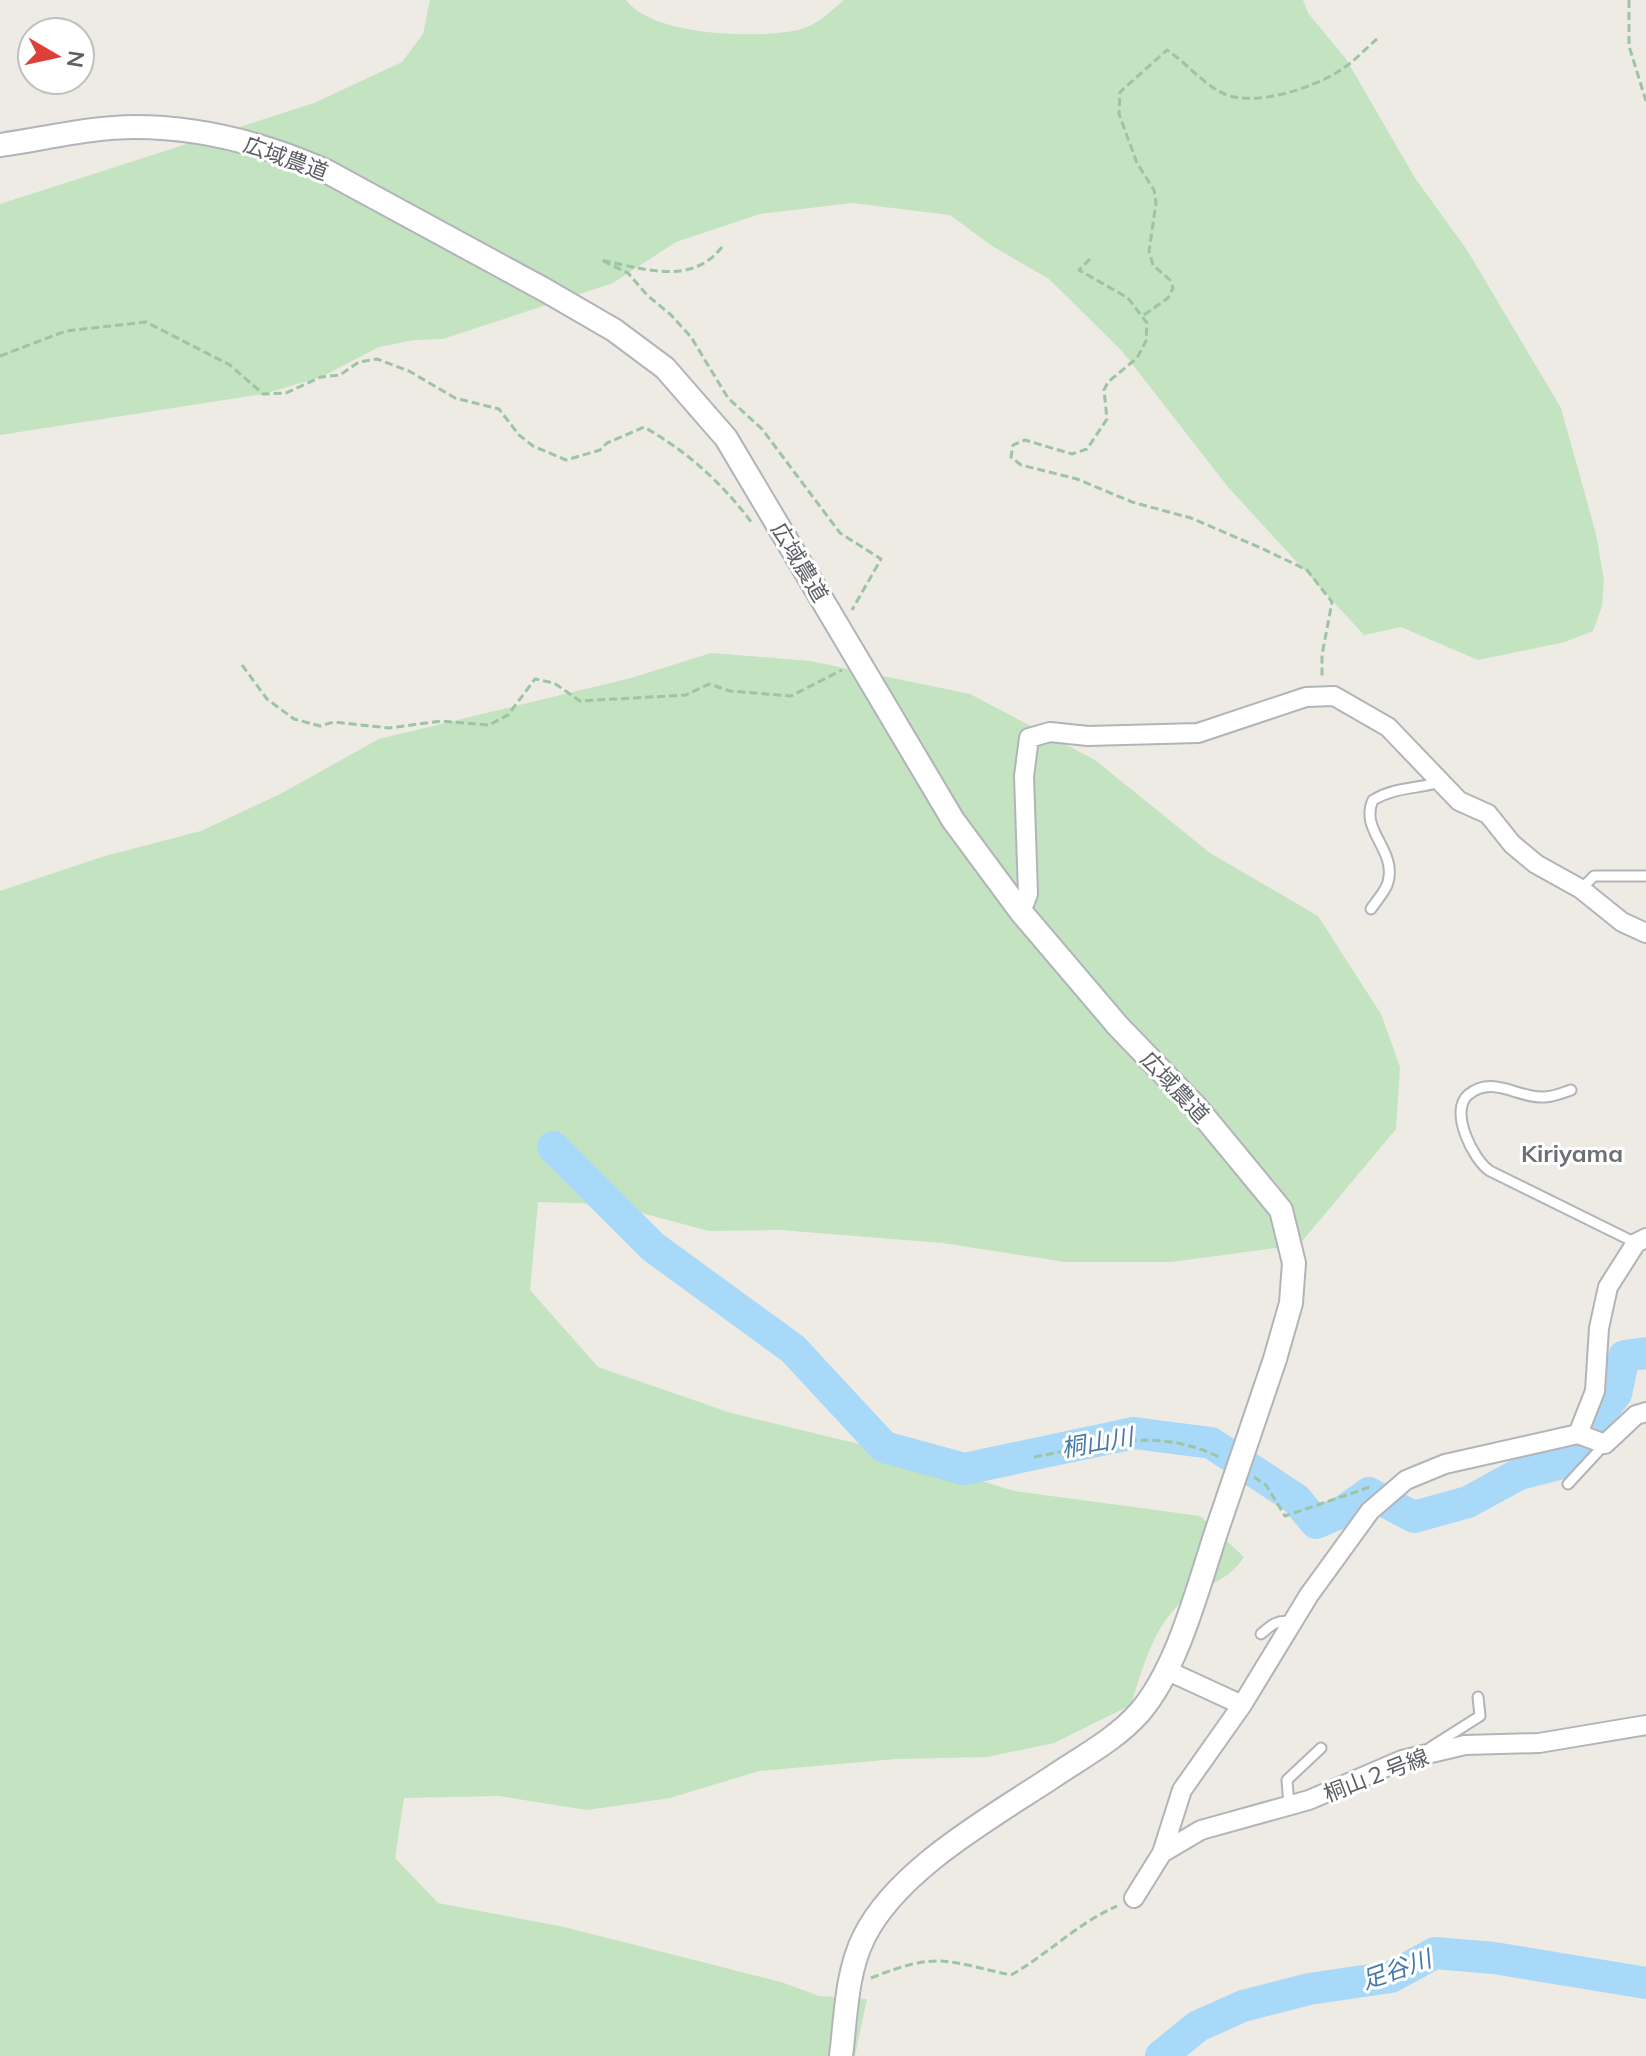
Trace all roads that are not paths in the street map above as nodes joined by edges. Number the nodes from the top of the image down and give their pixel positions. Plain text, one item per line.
1 (0, 145) edge
2 (1441, 782) junction
3 (1646, 876) edge
4 (1581, 889) junction
5 (1371, 909) dead end
6 (1021, 912) junction
7 (1646, 933) edge
8 (1571, 1090) dead end
9 (1641, 1240) edge
10 (1646, 1412) edge
11 (1578, 1434) junction
12 (1605, 1444) junction
13 (1568, 1484) dead end
14 (1291, 1622) junction
15 (1261, 1634) dead end
16 (1166, 1670) junction
17 (1478, 1697) dead end
18 (1242, 1705) junction
19 (1646, 1725) edge
20 (1321, 1748) dead end
21 (1430, 1753) junction
22 (1289, 1807) junction
23 (1162, 1853) junction
24 (1134, 1898) road end
25 (841, 2056) edge

1 - 6 street, 広域農道
2 - 4 street
2 - 5 lane
2 - 6 street
3 - 4 lane
4 - 7 street
6 - 16 street, 広域農道, bridge
8 - 9 lane
9 - 11 street
10 - 12 street
11 - 12 street
11 - 14 street
12 - 13 lane
14 - 15 lane
14 - 18 street
16 - 18 street
16 - 25 street, 広域農道
17 - 21 lane
18 - 23 street
19 - 21 street, 桐山２号線
20 - 22 lane
21 - 22 street, 桐山２号線
22 - 23 street, 桐山２号線
23 - 24 street

